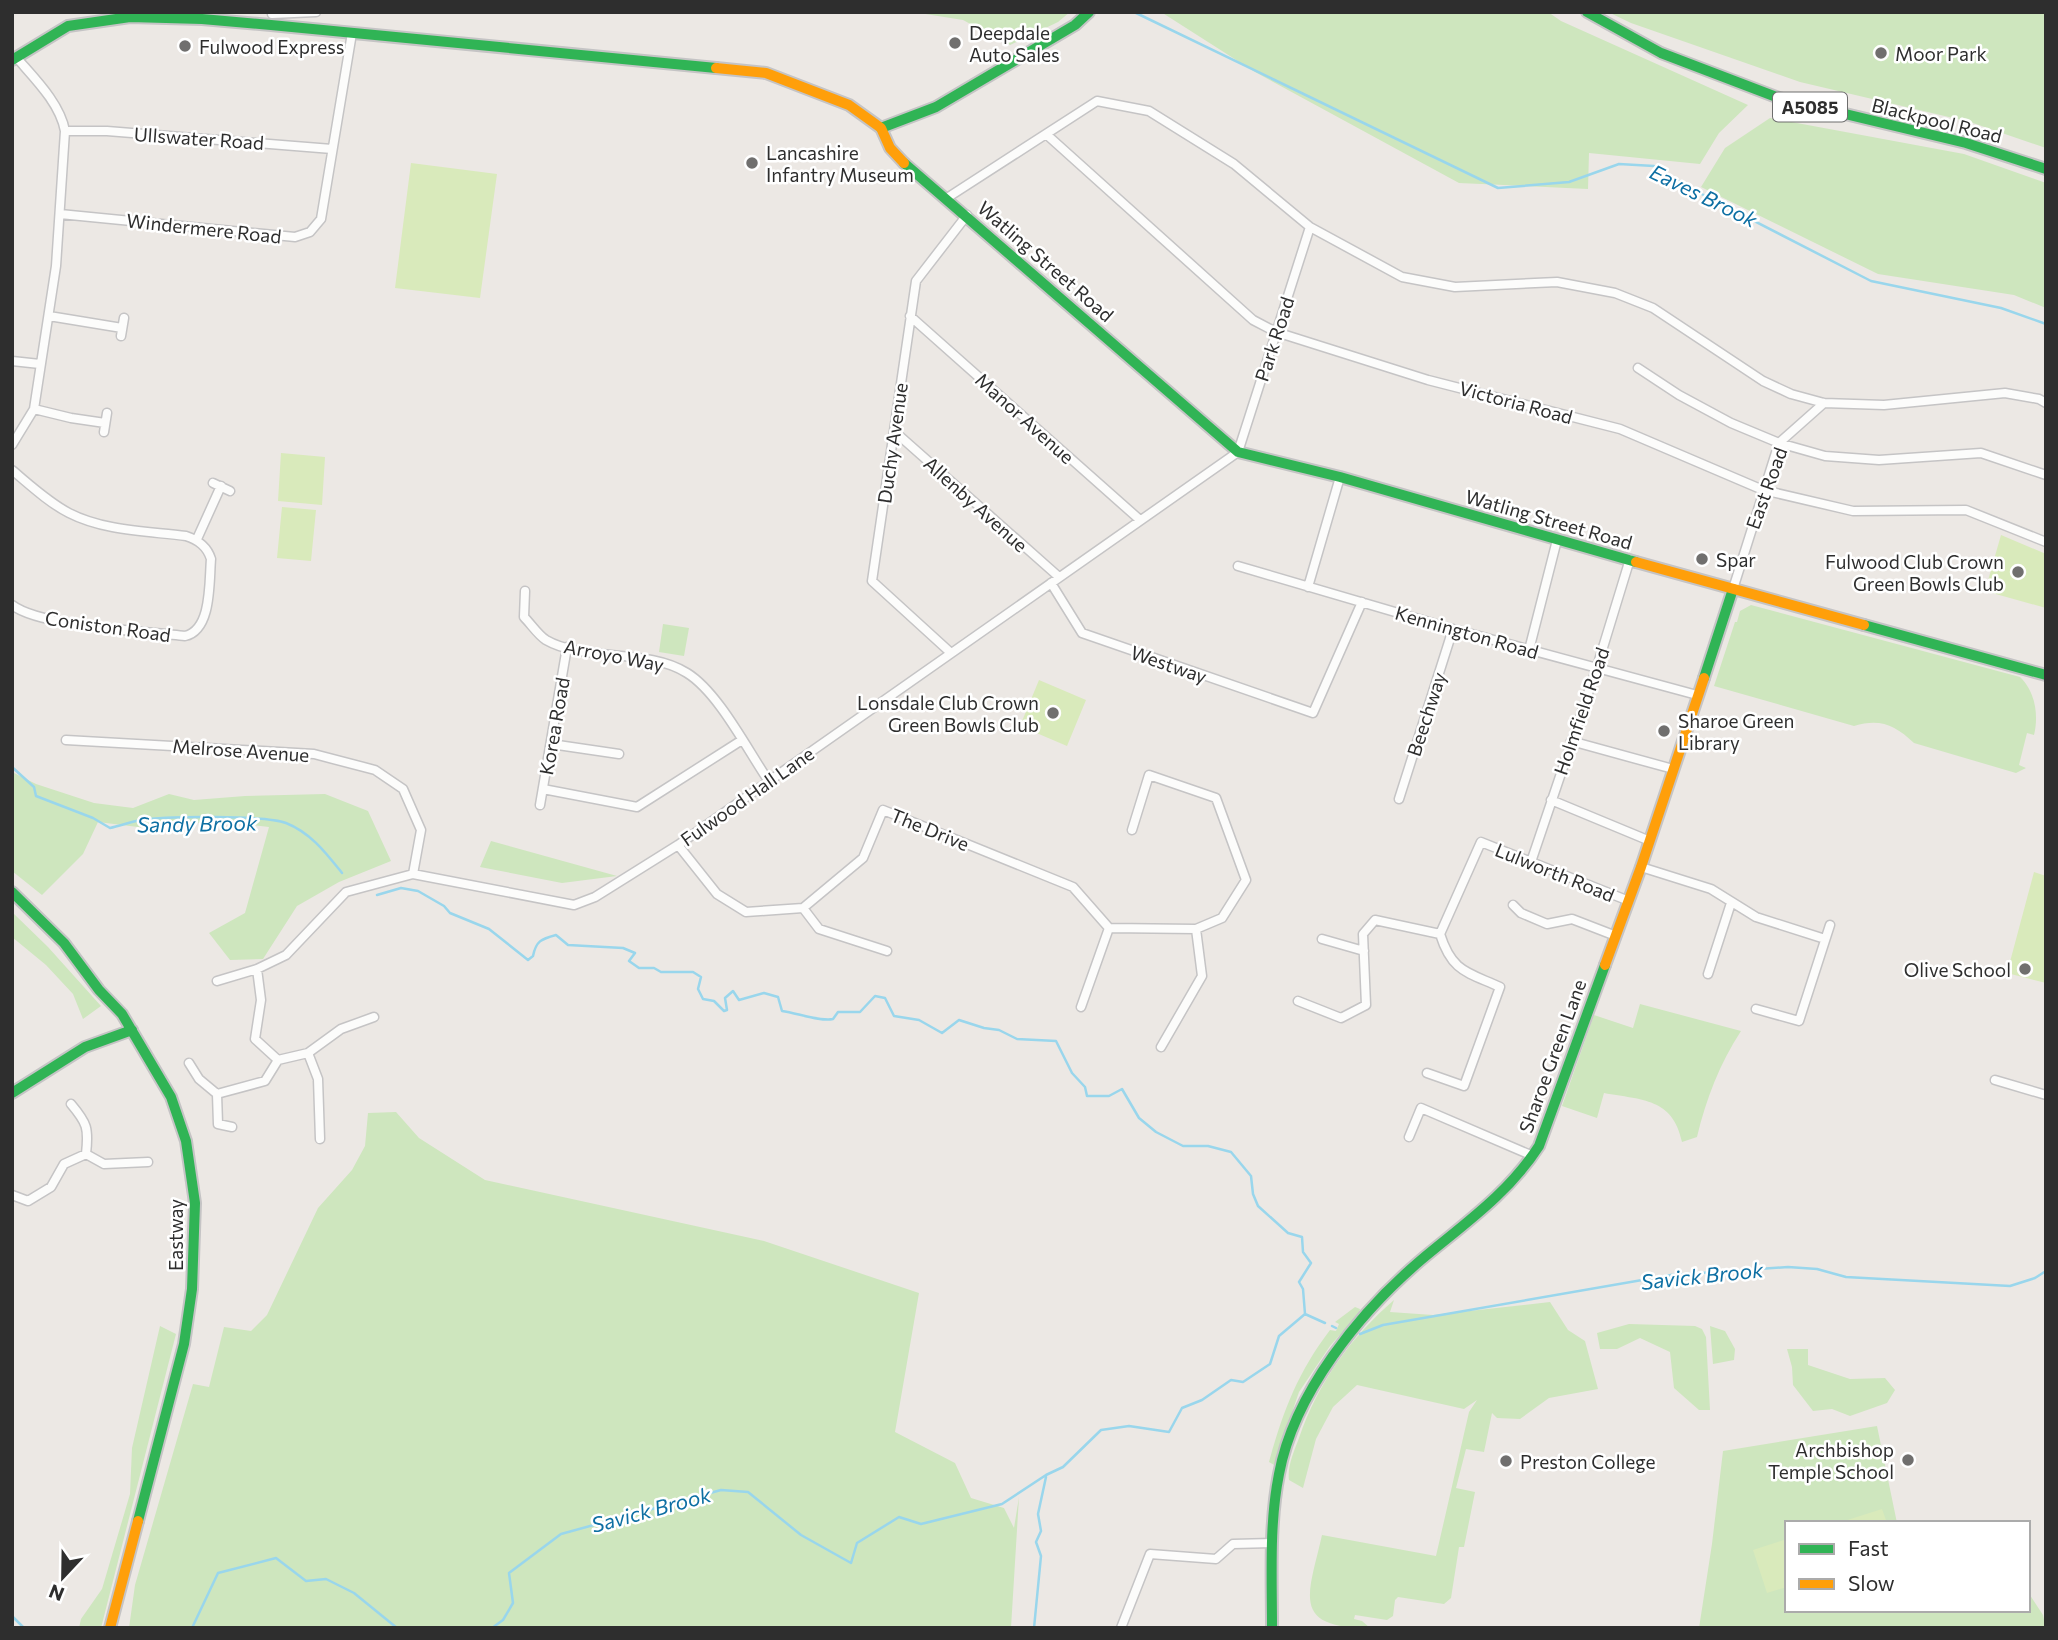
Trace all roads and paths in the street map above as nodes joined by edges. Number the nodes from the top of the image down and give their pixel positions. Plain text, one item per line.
1 (316, 12) edge
2 (1089, 12) edge
3 (1587, 12) edge
4 (130, 15) edge
5 (202, 15) edge
6 (271, 17) edge
7 (352, 33) junction
8 (14, 58) edge
9 (881, 128) junction
10 (65, 131) junction
11 (1046, 134) junction
12 (332, 149) junction
13 (2046, 169) edge
14 (947, 198) junction
15 (60, 214) junction
16 (967, 215) junction
17 (1310, 227) junction
18 (49, 316) junction
19 (910, 316) junction
20 (124, 318) dead end
21 (1276, 332) junction
22 (12, 361) edge
23 (40, 364) junction
24 (1638, 368) dead end
25 (1824, 403) junction
26 (2046, 403) edge
27 (34, 409) junction
28 (107, 413) dead end
29 (894, 431) junction
30 (1779, 443) junction
31 (12, 444) edge
32 (1238, 452) junction
33 (12, 470) edge
34 (2046, 474) edge
35 (1340, 477) junction
36 (1763, 490) junction
37 (230, 491) dead end
38 (1140, 520) junction
39 (197, 539) junction
40 (1558, 540) junction
41 (2046, 542) edge
42 (1630, 559) junction
43 (1238, 566) dead end
44 (1055, 580) junction
45 (1308, 587) junction
46 (1733, 589) junction
47 (525, 591) dead end
48 (1362, 602) junction
49 (12, 605) edge
50 (1453, 629) junction
51 (567, 647) junction
52 (1529, 650) junction
53 (951, 653) junction
54 (1597, 667) junction
55 (2046, 676) edge
56 (1697, 695) junction
57 (66, 740) dead end
58 (742, 740) junction
59 (1571, 741) junction
60 (551, 744) junction
61 (619, 754) dead end
62 (1672, 769) junction
63 (768, 780) junction
64 (543, 789) junction
65 (1399, 799) dead end
66 (1551, 800) junction
67 (540, 805) dead end
68 (1132, 830) dead end
69 (1650, 841) junction
70 (678, 845) junction
71 (1531, 862) junction
72 (1641, 867) junction
73 (413, 874) junction
74 (12, 892) edge
75 (1629, 901) junction
76 (1731, 902) junction
77 (1513, 905) dead end
78 (803, 908) junction
79 (1830, 925) dead end
80 (1110, 928) junction
81 (1196, 929) junction
82 (1440, 934) junction
83 (1616, 936) junction
84 (1322, 939) dead end
85 (1825, 939) junction
86 (887, 951) dead end
87 (1364, 951) junction
88 (257, 970) junction
89 (1708, 974) dead end
90 (217, 981) dead end
91 (1298, 1001) dead end
92 (1081, 1007) dead end
93 (1756, 1009) dead end
94 (122, 1014) junction
95 (374, 1017) dead end
96 (132, 1030) junction
97 (110, 1034) junction
98 (1161, 1047) dead end
99 (308, 1053) junction
100 (278, 1060) junction
101 (189, 1063) dead end
102 (1427, 1073) dead end
103 (1995, 1080) dead end
104 (12, 1093) edge
105 (217, 1094) junction
106 (2046, 1095) edge
107 (71, 1104) dead end
108 (232, 1127) dead end
109 (1409, 1137) dead end
110 (320, 1139) dead end
111 (86, 1154) junction
112 (1533, 1156) junction
113 (148, 1163) dead end
114 (12, 1195) edge
115 (1272, 1543) junction
116 (110, 1628) edge
117 (1121, 1628) edge
118 (1272, 1628) edge

1 - 6 street
2 - 9 main road
3 - 13 main road, Blackpool Road / A5085
4 - 5 main road, Watling Street Road
4 - 8 main road, Watling Street Road
5 - 6 main road, Watling Street Road
6 - 7 main road, Watling Street Road
7 - 9 main road, Watling Street Road
7 - 12 street, Windermere Road
8 - 10 street
9 - 14 main road, Watling Street Road
10 - 12 street, Ullswater Road
10 - 15 street
11 - 14 street
11 - 17 street
11 - 21 street, Victoria Road
12 - 15 street, Windermere Road
14 - 16 main road, Watling Street Road
15 - 18 street
16 - 19 street, Duchy Avenue
16 - 32 main road, Watling Street Road
17 - 21 street, Park Road
17 - 25 street
18 - 20 street
18 - 23 street
19 - 29 street, Duchy Avenue
19 - 38 street, Manor Avenue
21 - 32 street, Park Road
21 - 36 street, Victoria Road
22 - 23 street
23 - 27 street
24 - 30 street
25 - 26 street
25 - 30 street, East Road
27 - 28 street
27 - 31 street
29 - 44 street, Allenby Avenue
29 - 53 street, Duchy Avenue
30 - 34 street
30 - 36 street, East Road
32 - 35 main road, Watling Street Road
32 - 38 street, Fulwood Hall Lane
33 - 39 street
35 - 40 main road, Watling Street Road
35 - 45 street
36 - 41 street, Victoria Road
36 - 46 street, East Road
37 - 39 street
38 - 44 street, Fulwood Hall Lane
39 - 49 street, Coniston Road
40 - 42 main road, Watling Street Road
40 - 52 street
42 - 46 main road, Watling Street Road
42 - 54 street, Holmfield Road
43 - 45 street, Kennington Road
44 - 48 street, Westway
44 - 53 street, Fulwood Hall Lane
45 - 48 street, Kennington Road
46 - 55 main road, Watling Street Road
46 - 56 main road, Sharoe Green Lane
47 - 51 street, Arroyo Way
48 - 50 street, Kennington Road
50 - 52 street, Kennington Road
50 - 65 street, Beechway
51 - 58 street, Arroyo Way
51 - 60 street, Korea Road
52 - 54 street, Kennington Road
53 - 63 street, Fulwood Hall Lane
54 - 56 street, Kennington Road
54 - 59 street, Holmfield Road
56 - 62 main road, Sharoe Green Lane
57 - 73 street, Melrose Avenue
58 - 63 street, Arroyo Way
58 - 64 street
59 - 62 street
59 - 66 street, Holmfield Road
60 - 61 street
60 - 64 street, Korea Road
62 - 69 main road, Sharoe Green Lane
63 - 70 street, Fulwood Hall Lane
64 - 67 street, Korea Road
66 - 69 street
66 - 71 street, Holmfield Road
68 - 81 street
69 - 72 main road, Sharoe Green Lane
70 - 73 street, Fulwood Hall Lane
70 - 78 street
71 - 75 street, Lulworth Road
71 - 82 street, Lulworth Road
72 - 75 main road, Sharoe Green Lane
72 - 76 street
73 - 88 street, Fulwood Hall Lane
74 - 94 main road, Eastway
75 - 83 main road, Sharoe Green Lane
76 - 85 street
76 - 89 street
77 - 83 street
78 - 80 street, The Drive
78 - 86 street
79 - 85 street
80 - 81 street
80 - 92 street
81 - 98 street
82 - 87 street
82 - 102 street
83 - 112 main road, Sharoe Green Lane
84 - 87 street
85 - 93 street
87 - 91 street
88 - 90 street, Fulwood Hall Lane
88 - 100 street
94 - 96 main road, Eastway
94 - 97 main road
95 - 99 street
96 - 97 main road
96 - 116 main road, Eastway
97 - 104 main road
99 - 100 street
99 - 110 street
100 - 105 street
101 - 105 street
103 - 106 street
105 - 108 street
107 - 111 street
109 - 112 street
111 - 113 street
111 - 114 street
112 - 115 main road, Sharoe Green Lane
115 - 117 street
115 - 118 main road, Sharoe Green Lane

